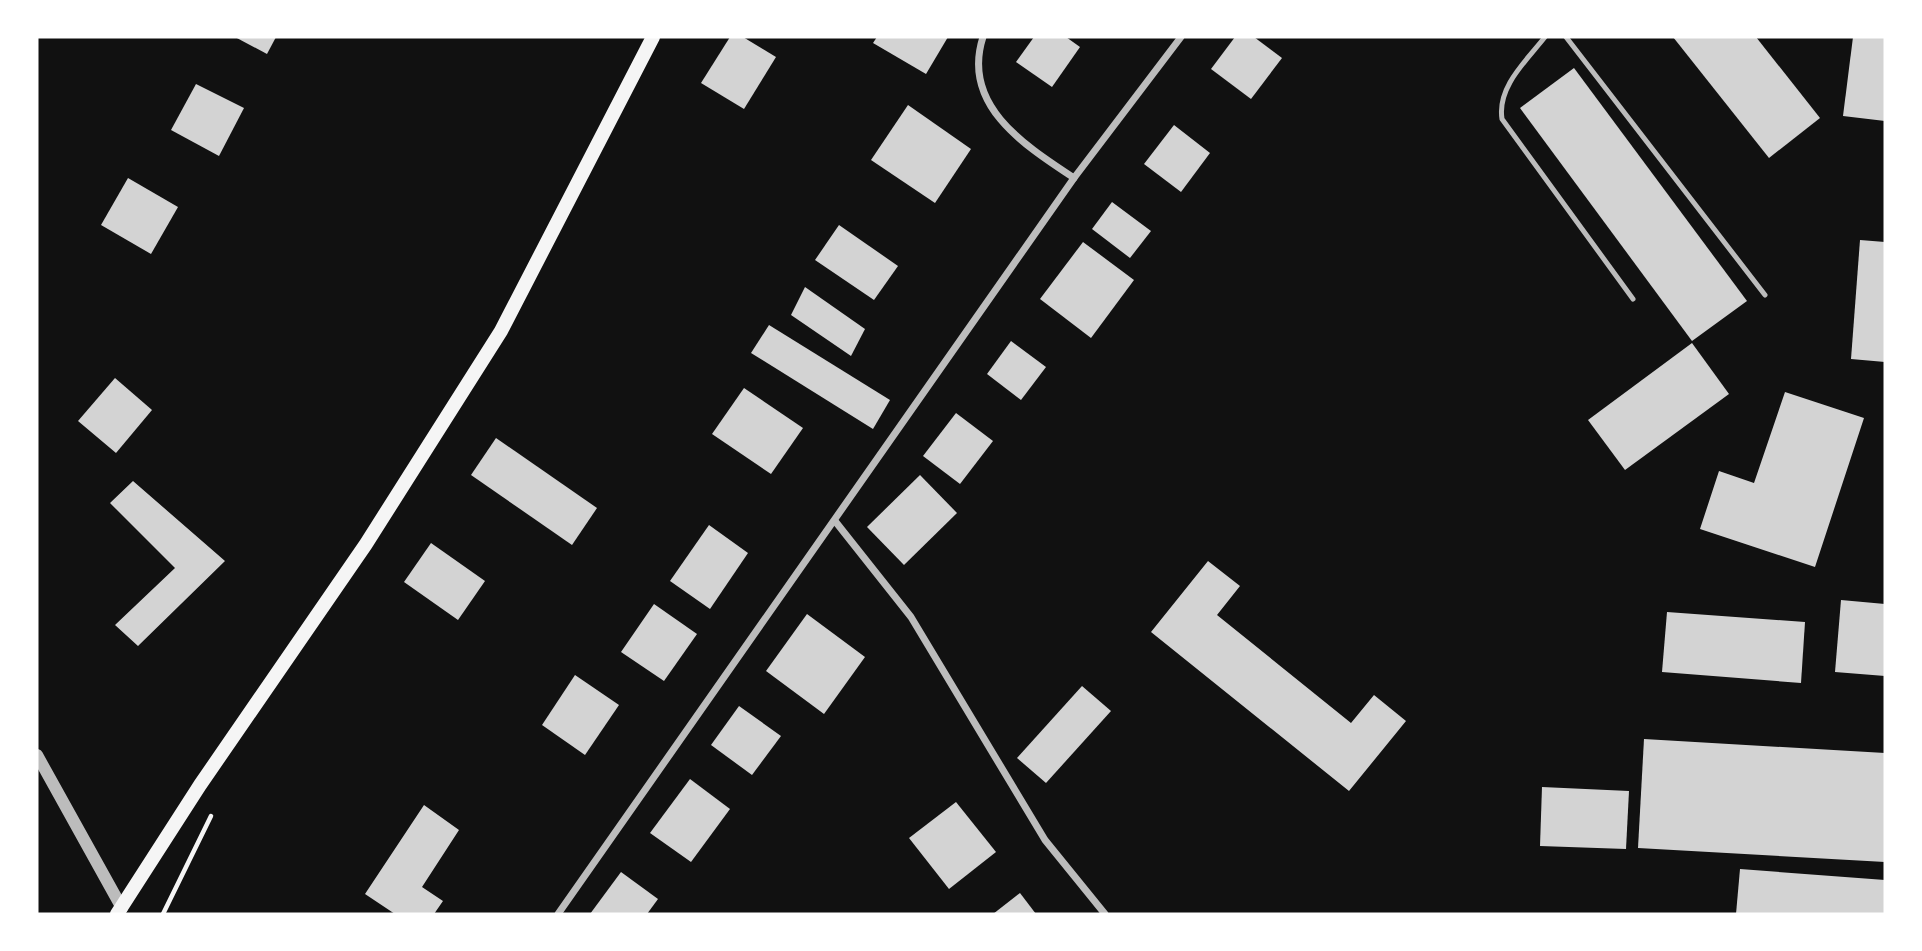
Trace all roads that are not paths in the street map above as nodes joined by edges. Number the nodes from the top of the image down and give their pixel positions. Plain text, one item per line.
1 (653, 37) edge
2 (983, 37) edge
3 (1181, 37) edge
4 (1545, 37) edge
5 (1566, 37) edge
6 (1074, 178) junction
7 (1765, 295) dead end
8 (1633, 299) dead end
9 (835, 521) junction
10 (37, 755) edge
11 (121, 912) edge
12 (558, 914) edge
13 (1105, 914) edge

1 - 11 main road
2 - 6 street
3 - 6 street
4 - 8 lane
5 - 7 lane
6 - 9 street
9 - 12 street
9 - 13 street
10 - 11 street

